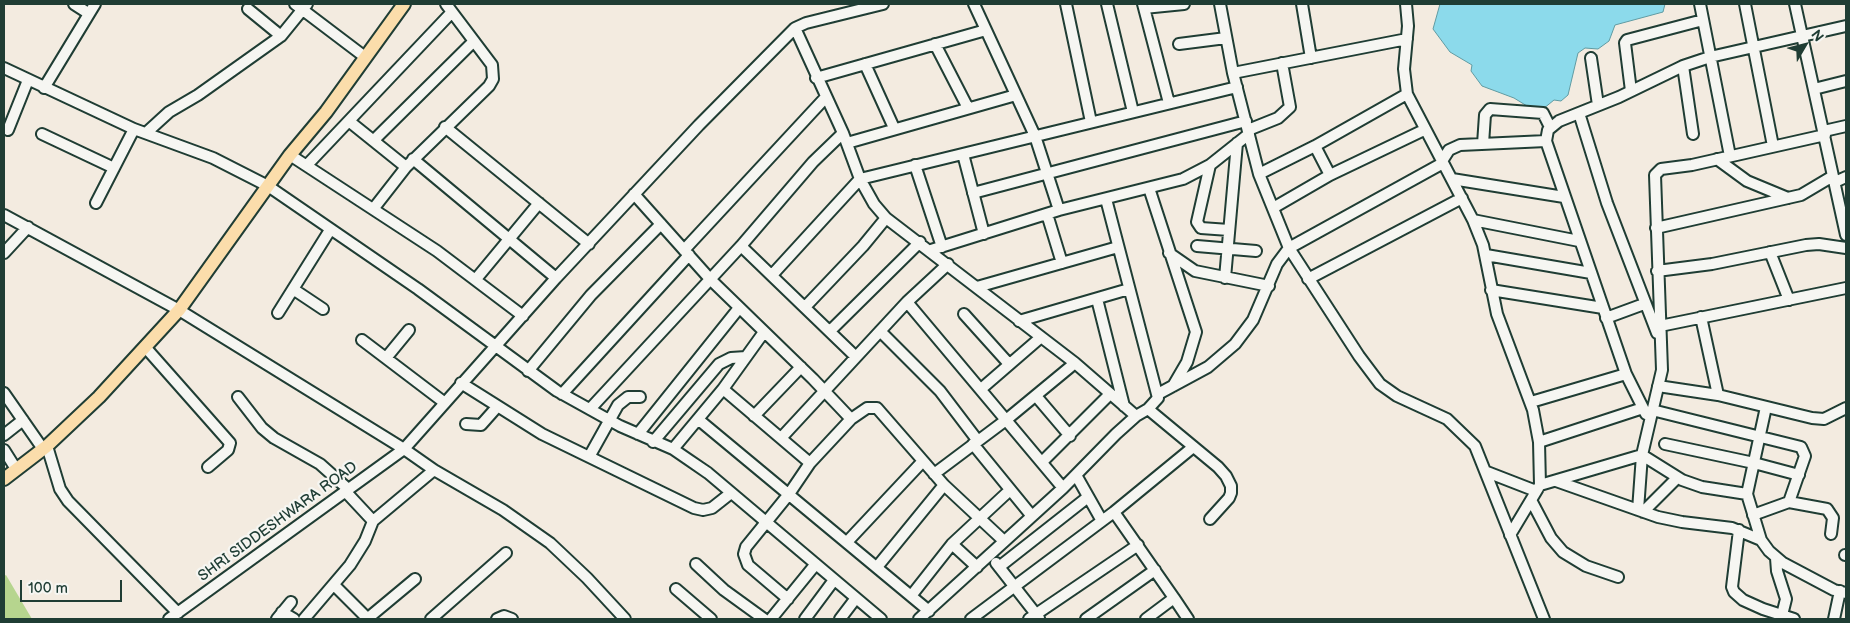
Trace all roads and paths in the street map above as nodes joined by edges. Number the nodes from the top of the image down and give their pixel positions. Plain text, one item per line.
1 (74, 4) edge
2 (95, 4) edge
3 (404, 4) edge
4 (883, 4) edge
5 (974, 4) edge
6 (1066, 4) edge
7 (1107, 4) edge
8 (1184, 4) edge
9 (1220, 4) edge
10 (1302, 4) edge
11 (1406, 4) edge
12 (1700, 4) edge
13 (1745, 4) edge
14 (1795, 4) edge
15 (302, 6) edge
16 (1144, 6) edge
17 (449, 8) edge
18 (248, 9) dead end
19 (88, 13) junction
20 (1703, 20) junction
21 (1846, 26) edge
22 (796, 28) junction
23 (986, 30) junction
24 (281, 36) junction
25 (1803, 37) junction
26 (1226, 38) junction
27 (1406, 39) junction
28 (474, 41) junction
29 (936, 44) junction
30 (1179, 44) dead end
31 (1754, 47) junction
32 (365, 57) junction
33 (1710, 57) junction
34 (1311, 58) junction
35 (1591, 58) dead end
36 (1282, 63) junction
37 (865, 64) junction
38 (1683, 66) junction
39 (4, 68) edge
40 (1233, 73) junction
41 (816, 78) junction
42 (28, 80) junction
43 (1846, 81) edge
44 (1237, 86) junction
45 (44, 88) junction
46 (1814, 89) junction
47 (1631, 91) junction
48 (1407, 94) junction
49 (1016, 95) junction
50 (826, 97) junction
51 (1169, 103) junction
52 (1598, 105) junction
53 (968, 108) junction
54 (1133, 112) junction
55 (1579, 113) junction
56 (350, 122) junction
57 (1091, 122) junction
58 (445, 126) junction
59 (1846, 126) edge
60 (1550, 127) junction
61 (894, 128) junction
62 (1247, 128) junction
63 (134, 129) junction
64 (8, 130) dead end
65 (1424, 130) junction
66 (146, 133) junction
67 (843, 133) junction
68 (1824, 133) junction
69 (42, 134) dead end
70 (1692, 134) dead end
71 (1035, 136) junction
72 (374, 140) junction
73 (1546, 141) junction
74 (847, 143) junction
75 (1237, 143) junction
76 (1483, 144) junction
77 (1315, 146) junction
78 (1773, 146) junction
79 (962, 154) junction
80 (290, 155) junction
81 (1730, 156) junction
82 (1717, 159) junction
83 (1442, 162) junction
84 (410, 163) junction
85 (307, 165) junction
86 (915, 165) junction
87 (1210, 165) junction
88 (114, 168) junction
89 (1047, 172) junction
90 (1259, 174) junction
91 (1330, 175) junction
92 (1846, 177) edge
93 (860, 179) junction
94 (1452, 179) junction
95 (1834, 179) junction
96 (268, 186) junction
97 (1149, 188) junction
98 (973, 193) junction
99 (634, 194) junction
100 (1564, 197) junction
101 (1462, 198) junction
102 (1788, 198) junction
103 (1106, 199) junction
104 (96, 203) dead end
105 (539, 203) junction
106 (374, 208) junction
107 (1272, 208) junction
108 (1059, 210) junction
109 (1047, 214) junction
110 (4, 215) edge
111 (886, 218) junction
112 (1473, 220) junction
113 (661, 224) junction
114 (28, 227) junction
115 (1656, 228) junction
116 (330, 230) junction
117 (1229, 230) junction
118 (984, 234) junction
119 (1846, 235) edge
120 (509, 239) junction
121 (1579, 240) junction
122 (920, 242) junction
123 (589, 244) junction
124 (741, 246) junction
125 (1197, 246) dead end
126 (1118, 247) junction
127 (1289, 248) junction
128 (1846, 248) edge
129 (936, 249) junction
130 (1228, 249) junction
131 (1256, 251) dead end
132 (686, 252) junction
133 (1770, 252) junction
134 (4, 253) edge
135 (1169, 253) junction
136 (1486, 254) junction
137 (1062, 263) junction
138 (948, 264) junction
139 (1658, 271) junction
140 (1590, 273) junction
141 (772, 275) junction
142 (556, 278) junction
143 (1225, 278) junction
144 (476, 279) junction
145 (710, 279) junction
146 (1308, 279) junction
147 (1269, 286) junction
148 (977, 287) junction
149 (1846, 288) edge
150 (293, 289) junction
151 (1129, 289) junction
152 (1491, 290) junction
153 (1097, 299) junction
154 (1789, 300) junction
155 (907, 302) junction
156 (1644, 304) junction
157 (805, 307) junction
158 (739, 308) junction
159 (1603, 308) junction
160 (322, 309) dead end
161 (179, 310) junction
162 (278, 313) dead end
163 (964, 314) dead end
164 (523, 316) junction
165 (1701, 317) junction
166 (1606, 318) junction
167 (1020, 321) junction
168 (1660, 326) junction
169 (409, 330) dead end
170 (830, 331) junction
171 (880, 331) junction
172 (764, 332) junction
173 (1040, 338) junction
174 (362, 340) dead end
175 (1660, 340) junction
176 (495, 346) junction
177 (146, 348) junction
178 (746, 357) junction
179 (856, 357) junction
180 (386, 358) junction
181 (1010, 364) junction
182 (1075, 364) junction
183 (801, 368) junction
184 (528, 371) junction
185 (1626, 374) junction
186 (461, 383) junction
187 (1658, 386) junction
188 (981, 388) junction
189 (1172, 388) junction
190 (723, 389) junction
191 (825, 392) junction
192 (4, 393) edge
193 (562, 394) junction
194 (1110, 394) junction
195 (1158, 394) junction
196 (1036, 396) junction
197 (1718, 396) junction
198 (238, 397) dead end
199 (640, 397) dead end
200 (445, 402) junction
201 (1531, 402) junction
202 (1124, 406) junction
203 (497, 407) junction
204 (1766, 407) junction
205 (1846, 408) edge
206 (590, 409) junction
207 (1648, 409) junction
208 (1148, 410) junction
209 (754, 416) junction
210 (1136, 416) junction
211 (851, 419) junction
212 (23, 420) junction
213 (608, 420) junction
214 (699, 420) junction
215 (1006, 420) junction
216 (466, 424) dead end
217 (638, 434) junction
218 (4, 435) edge
219 (1760, 435) junction
220 (1070, 436) junction
221 (782, 437) junction
222 (653, 442) junction
223 (976, 442) junction
224 (1539, 442) junction
225 (1665, 444) dead end
226 (45, 448) junction
227 (1192, 448) junction
228 (404, 449) junction
229 (674, 449) junction
230 (4, 450) edge
231 (1642, 455) junction
232 (589, 457) junction
233 (923, 461) junction
234 (1042, 462) junction
235 (810, 463) junction
236 (1754, 463) junction
237 (208, 467) dead end
238 (16, 469) junction
239 (434, 470) junction
240 (1487, 472) junction
241 (934, 474) junction
242 (1076, 475) junction
243 (1799, 475) junction
244 (1677, 478) junction
245 (4, 479) edge
246 (1555, 481) junction
247 (944, 485) junction
248 (1063, 488) junction
249 (347, 490) junction
250 (1010, 490) junction
251 (1536, 492) junction
252 (731, 493) junction
253 (789, 494) junction
254 (1747, 494) junction
255 (1088, 497) junction
256 (1789, 502) junction
257 (1641, 511) junction
258 (1114, 512) junction
259 (1032, 515) junction
260 (1753, 515) junction
261 (979, 518) junction
262 (1210, 518) dead end
263 (373, 521) junction
264 (1102, 521) junction
265 (764, 522) junction
266 (1739, 530) junction
267 (1832, 534) dead end
268 (1510, 535) junction
269 (1761, 540) junction
270 (1004, 541) junction
271 (847, 542) junction
272 (952, 544) junction
273 (1138, 545) junction
274 (506, 553) dead end
275 (989, 555) junction
276 (1776, 558) junction
277 (696, 564) dead end
278 (815, 565) junction
279 (877, 567) junction
280 (977, 567) junction
281 (999, 567) junction
282 (1155, 570) junction
283 (1618, 577) dead end
284 (415, 579) dead end
285 (834, 580) junction
286 (334, 585) junction
287 (1015, 586) junction
288 (676, 589) dead end
289 (1843, 592) edge
290 (910, 596) junction
291 (856, 598) junction
292 (1174, 598) junction
293 (788, 599) junction
294 (291, 602) dead end
295 (929, 611) junction
296 (182, 614) edge
297 (280, 616) edge
298 (1782, 616) junction
299 (1035, 618) edge
300 (169, 619) edge
301 (294, 619) edge
302 (304, 619) edge
303 (367, 619) edge
304 (431, 619) edge
305 (497, 619) edge
306 (512, 619) edge
307 (625, 619) edge
308 (711, 619) edge
309 (764, 619) edge
310 (771, 619) edge
311 (805, 619) edge
312 (840, 619) edge
313 (881, 619) edge
314 (919, 619) edge
315 (971, 619) edge
316 (1086, 619) edge
317 (1146, 619) edge
318 (1188, 619) edge
319 (1544, 619) edge
320 (1794, 619) edge
321 (1834, 619) edge

1 - 19 street
2 - 19 street
3 - 32 main road
4 - 22 street
5 - 23 street
6 - 57 street
7 - 54 street
8 - 16 street
9 - 26 street
10 - 34 street
11 - 27 street
12 - 20 street
13 - 31 street
14 - 25 street
15 - 24 street
15 - 32 street
16 - 51 street
17 - 28 street
17 - 56 street
18 - 24 street
19 - 45 street
20 - 33 street
20 - 47 street
21 - 25 street
22 - 41 street
22 - 99 street, SHRI SIDDESHWARA ROAD
23 - 29 street
23 - 49 street
24 - 66 street
25 - 31 street
25 - 46 street
26 - 30 street
26 - 40 street
27 - 34 street
27 - 48 street
28 - 58 street
28 - 72 street
29 - 37 street
29 - 53 street
31 - 33 street
31 - 78 street
32 - 80 main road
33 - 38 street
33 - 81 street
34 - 36 street
35 - 52 street
36 - 40 street
36 - 62 street
37 - 41 street
37 - 61 street
38 - 47 street
38 - 70 street
39 - 42 street
40 - 44 street
41 - 50 street
42 - 45 street
42 - 64 street
43 - 46 street
44 - 51 street
44 - 62 street
45 - 63 street
46 - 68 street
47 - 52 street
48 - 65 street
48 - 77 street
49 - 53 street
49 - 71 street
50 - 67 street
50 - 132 street
51 - 54 street
52 - 55 street
53 - 61 street
54 - 57 street
55 - 60 street
55 - 156 street
56 - 72 street
56 - 85 street
57 - 71 street
58 - 84 street
58 - 105 street
59 - 68 street
60 - 73 street
60 - 76 street
61 - 74 street
62 - 75 street
62 - 89 street
62 - 90 street
63 - 66 street
63 - 88 street
65 - 83 street
65 - 91 street
66 - 96 street
67 - 74 street
67 - 124 street
68 - 78 street
68 - 95 street
69 - 88 street
71 - 79 street
71 - 89 street
72 - 84 street
73 - 76 street
73 - 100 street
74 - 93 street
75 - 87 street
75 - 117 street
76 - 83 street
77 - 90 street
77 - 91 street
78 - 81 street
79 - 86 street
79 - 98 street
80 - 85 street
80 - 96 main road
81 - 82 street
82 - 102 street
82 - 115 street
83 - 94 street
83 - 127 street
84 - 106 street
84 - 120 street
85 - 106 street
86 - 93 street
86 - 129 street
87 - 97 street
87 - 117 street
88 - 104 street
89 - 98 street
89 - 108 street
90 - 107 street
91 - 107 street
92 - 95 street
93 - 111 street
93 - 141 street
94 - 100 street
94 - 101 street
95 - 102 street
95 - 119 street
96 - 116 street
96 - 161 main road
97 - 103 street
97 - 135 street
98 - 118 street
99 - 113 street
99 - 123 street, SHRI SIDDESHWARA ROAD
100 - 121 street
101 - 112 street
101 - 146 street
102 - 115 street
103 - 108 street
103 - 126 street
105 - 120 street
105 - 123 street
106 - 144 street
107 - 127 street
108 - 109 street
109 - 118 street
109 - 137 street
110 - 114 street
111 - 122 street
111 - 157 street
112 - 121 street
112 - 136 street
113 - 132 street
113 - 184 street
114 - 134 street
114 - 161 street
115 - 139 street
116 - 150 street
116 - 176 street
117 - 130 street
118 - 129 street
120 - 142 street
120 - 144 street
121 - 140 street
122 - 129 street
122 - 170 street
123 - 142 street, SHRI SIDDESHWARA ROAD
124 - 141 street
124 - 145 street
125 - 130 street
126 - 137 street
126 - 151 street
127 - 146 street
127 - 147 street
128 - 133 street
129 - 138 street
130 - 131 street
130 - 143 street
132 - 145 street
132 - 193 street
133 - 139 street
133 - 154 street
135 - 143 street
135 - 189 street
136 - 140 street
136 - 152 street
137 - 148 street
138 - 148 street
138 - 155 street
139 - 168 street
140 - 159 street
141 - 157 street
142 - 164 street, SHRI SIDDESHWARA ROAD
143 - 147 street
144 - 164 street
145 - 158 street
145 - 206 street
146 - 240 street
147 - 189 street
148 - 167 street
149 - 154 street
150 - 160 street
150 - 162 street
151 - 153 street
151 - 195 street
152 - 159 street
152 - 201 street
153 - 167 street
153 - 202 street
154 - 165 street
155 - 171 street
155 - 188 street
156 - 166 street
156 - 175 street
157 - 170 street
158 - 172 street
158 - 217 street
159 - 166 street
161 - 177 main road
161 - 228 street
163 - 181 street
164 - 176 street, SHRI SIDDESHWARA ROAD
165 - 168 street
165 - 197 street
166 - 185 street
167 - 173 street
168 - 175 street
169 - 180 street
170 - 179 street
171 - 179 street
171 - 223 street
172 - 178 street
172 - 183 street
173 - 181 street
173 - 182 street
174 - 180 street
175 - 187 street
176 - 184 street
176 - 186 street, SHRI SIDDESHWARA ROAD
177 - 226 main road
177 - 237 street
178 - 190 street
178 - 222 street
179 - 191 street
180 - 200 street
181 - 188 street
182 - 194 street
182 - 196 street
183 - 191 street
183 - 209 street
184 - 193 street
185 - 201 street
185 - 207 street
186 - 200 street, SHRI SIDDESHWARA ROAD
186 - 203 street
187 - 197 street
187 - 207 street
188 - 215 street
189 - 195 street
190 - 209 street
190 - 214 street
191 - 211 street
191 - 221 street
192 - 212 street
193 - 206 street
194 - 202 street
194 - 220 street
195 - 208 street
196 - 215 street
196 - 220 street
197 - 204 street
198 - 249 street
199 - 213 street
200 - 228 street, SHRI SIDDESHWARA ROAD
201 - 224 street
202 - 210 street
203 - 216 street
203 - 232 street
204 - 205 street
204 - 219 street
206 - 213 street
207 - 219 street
207 - 224 street
207 - 231 street
208 - 210 street
208 - 227 street
209 - 221 street
210 - 242 street
211 - 233 street
211 - 235 street
212 - 218 street
212 - 226 street
213 - 217 street
213 - 232 street
214 - 229 street
214 - 253 street
215 - 223 street
215 - 234 street
217 - 222 street
219 - 236 street
219 - 243 street
220 - 234 street
221 - 235 street
222 - 229 street
223 - 241 street
223 - 250 street
224 - 251 street
225 - 236 street
226 - 238 main road
226 - 296 street
227 - 258 street
227 - 262 street
228 - 239 street
228 - 249 street, SHRI SIDDESHWARA ROAD
229 - 252 street
230 - 238 street
231 - 244 street
231 - 246 street
231 - 257 street
232 - 252 street
233 - 241 street
233 - 271 street
234 - 248 street
235 - 253 street
236 - 243 street
236 - 254 street
238 - 245 main road
239 - 263 street
239 - 307 street
240 - 251 street
240 - 268 street
241 - 247 street
242 - 248 street
242 - 255 street
243 - 256 street
244 - 254 street
244 - 257 street
246 - 251 street
246 - 257 street
247 - 261 street
247 - 279 street
248 - 259 street
249 - 263 street
249 - 296 street, SHRI SIDDESHWARA ROAD
250 - 259 street
250 - 261 street
251 - 268 street
251 - 283 street
252 - 265 street
253 - 265 street
253 - 271 street
254 - 260 street
255 - 264 street
255 - 281 street
256 - 260 street
256 - 267 street
257 - 266 street
258 - 264 street
258 - 273 street
259 - 270 street
260 - 269 street
261 - 270 street
261 - 272 street
263 - 286 street
264 - 287 street
265 - 278 street
265 - 293 street
266 - 269 street
266 - 298 street
268 - 319 street
269 - 276 street
270 - 275 street
271 - 279 street
272 - 280 street
272 - 290 street
273 - 282 street
273 - 299 street
274 - 304 street
275 - 280 street
275 - 281 street
276 - 289 street
276 - 298 street
277 - 309 street
278 - 285 street
278 - 293 street
279 - 290 street
280 - 295 street
281 - 287 street
282 - 292 street
282 - 316 street
284 - 303 street
285 - 291 street
285 - 311 street
286 - 302 street
286 - 303 street
287 - 299 street
287 - 315 street
288 - 308 street
289 - 321 street
290 - 295 street
291 - 312 street
291 - 313 street
292 - 317 street
292 - 318 street
293 - 310 street
294 - 297 street
295 - 314 street
296 - 300 street, SHRI SIDDESHWARA ROAD
297 - 301 street
298 - 320 street
305 - 306 street

